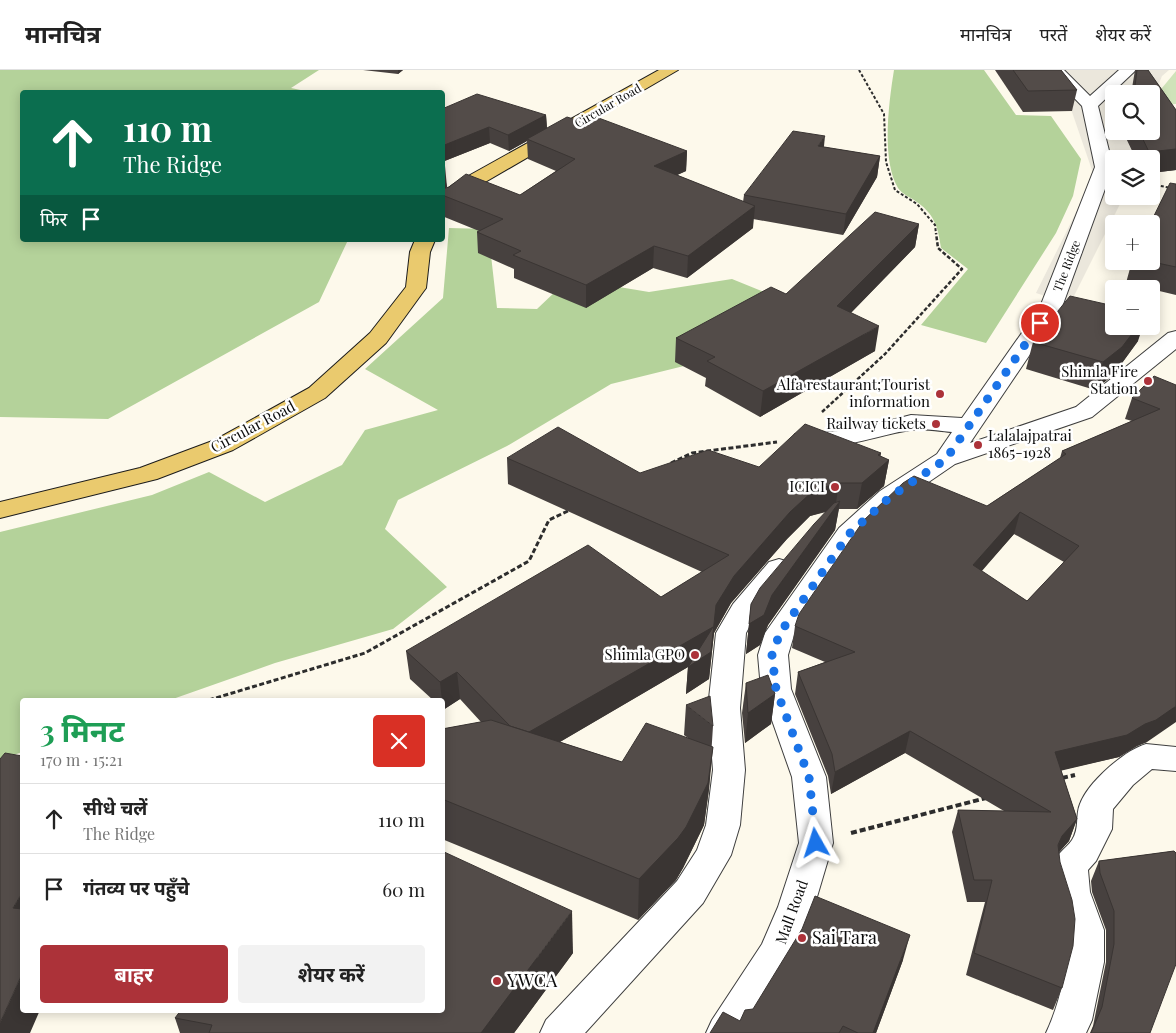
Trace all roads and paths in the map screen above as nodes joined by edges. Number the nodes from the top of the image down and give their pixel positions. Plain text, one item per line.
1 (670, 70) edge
2 (859, 70) edge
3 (1056, 70) edge
4 (1128, 70) edge
5 (1090, 105) junction
6 (1160, 186) edge
7 (1176, 189) edge
8 (445, 201) edge
9 (424, 242) edge
10 (1176, 338) edge
11 (968, 426) junction
12 (791, 440) junction
13 (946, 459) junction
14 (665, 466) edge
15 (576, 507) edge
16 (0, 510) edge
17 (865, 519) junction
18 (216, 698) edge
19 (1176, 759) edge
20 (1080, 774) dead end
21 (1061, 779) edge
22 (995, 796) edge
23 (816, 843) junction
24 (560, 1033) edge
25 (726, 1033) edge
26 (1066, 1033) edge

1 - 8 main road, Circular Road
2 - 12 path
3 - 5 street
4 - 5 street
5 - 11 street, The Ridge
6 - 7 path
9 - 16 main road, Circular Road
10 - 13 street, Mall Road
11 - 12 street
11 - 13 street, The Ridge
12 - 14 path
13 - 17 street, Mall Road
15 - 18 path
17 - 23 street, Mall Road
17 - 24 street
19 - 26 street
20 - 21 path
22 - 23 path
23 - 25 street, Mall Road

